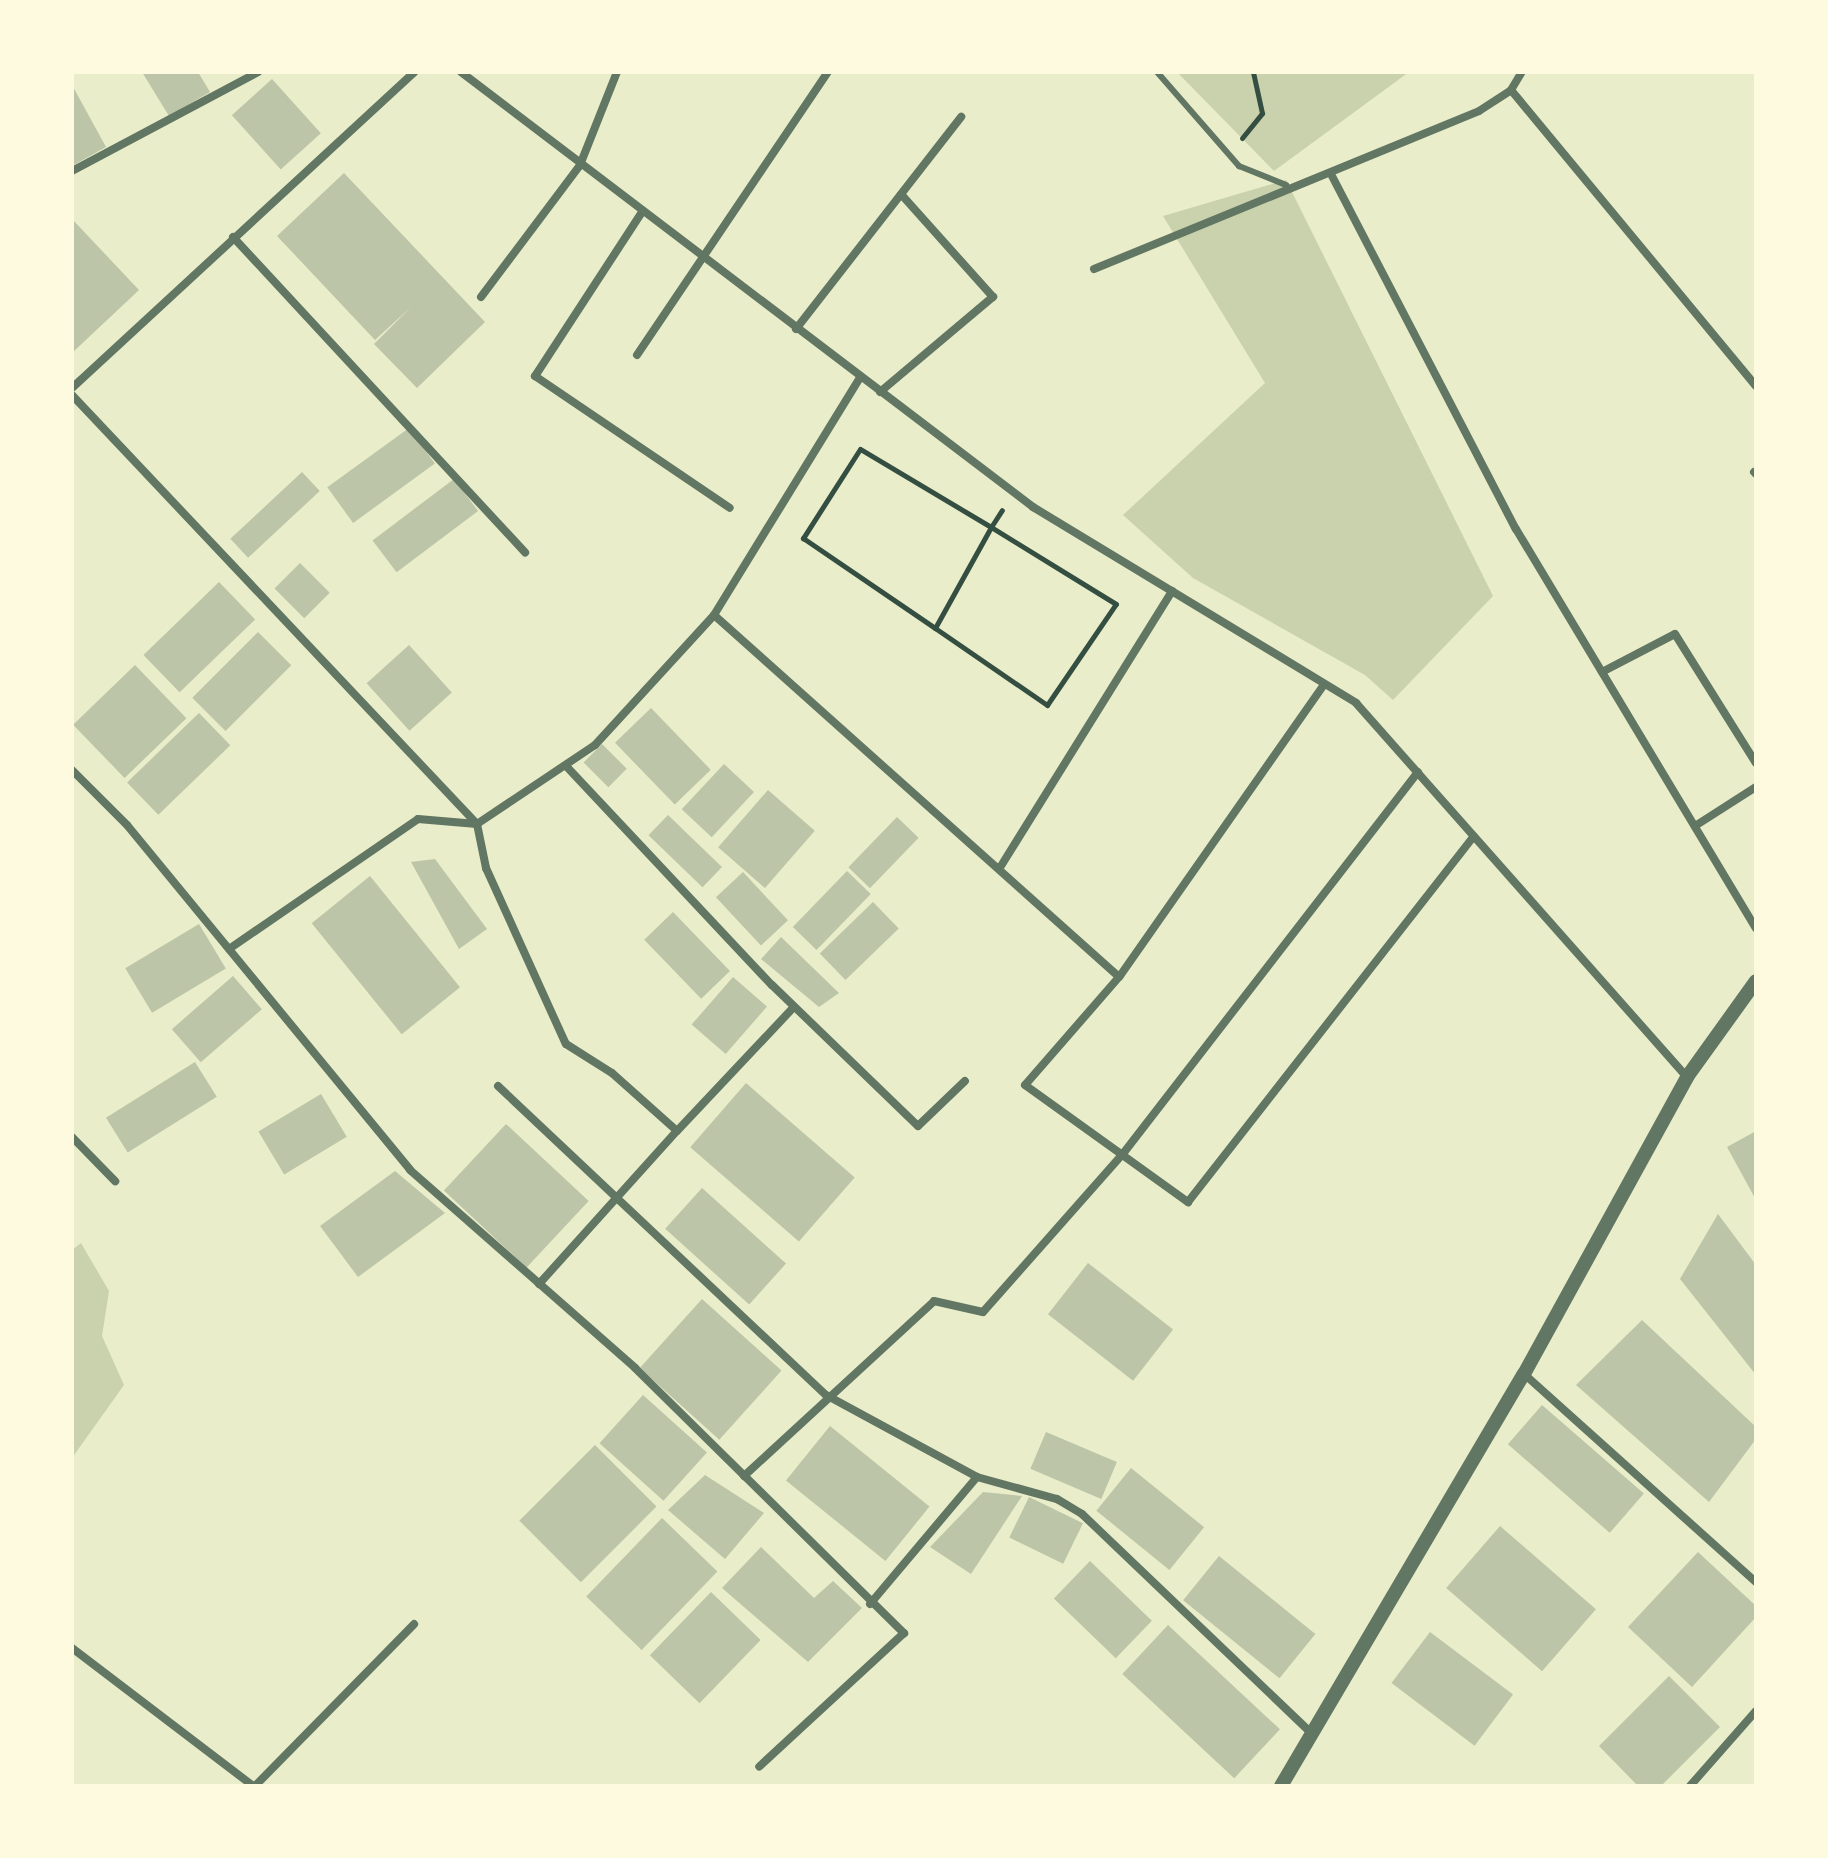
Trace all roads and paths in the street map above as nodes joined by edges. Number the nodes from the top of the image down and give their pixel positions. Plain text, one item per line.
1 (258, 72) edge
2 (414, 72) edge
3 (461, 72) edge
4 (617, 72) edge
5 (828, 72) edge
6 (1157, 72) edge
7 (1253, 72) edge
8 (1522, 72) edge
9 (1511, 90) junction
10 (961, 117) dead end
11 (1228, 154) junction
12 (580, 165) junction
13 (72, 171) edge
14 (1332, 176) junction
15 (1286, 185) junction
16 (901, 194) junction
17 (642, 212) junction
18 (233, 237) junction
19 (704, 259) junction
20 (1094, 269) dead end
21 (481, 297) dead end
22 (796, 329) junction
23 (637, 355) dead end
24 (860, 378) junction
25 (1756, 386) edge
26 (72, 388) edge
27 (880, 392) junction
28 (72, 395) edge
29 (1013, 493) junction
30 (730, 508) dead end
31 (991, 527) junction
32 (525, 552) dead end
33 (1172, 591) junction
34 (714, 615) junction
35 (935, 628) junction
36 (1602, 672) junction
37 (1323, 686) junction
38 (1756, 763) edge
39 (567, 767) junction
40 (72, 770) edge
41 (1418, 772) junction
42 (1756, 787) edge
43 (477, 824) junction
44 (1695, 826) junction
45 (1474, 836) junction
46 (1001, 866) junction
47 (1756, 928) edge
48 (229, 949) junction
49 (1119, 977) junction
50 (1756, 981) edge
51 (794, 1007) junction
52 (1687, 1077) junction
53 (965, 1081) dead end
54 (498, 1086) dead end
55 (677, 1131) junction
56 (72, 1137) edge
57 (1122, 1155) junction
58 (115, 1181) dead end
59 (616, 1197) junction
60 (539, 1284) junction
61 (1524, 1374) junction
62 (826, 1395) junction
63 (744, 1476) junction
64 (977, 1477) junction
65 (1756, 1582) edge
66 (870, 1604) junction
67 (414, 1624) dead end
68 (72, 1648) edge
69 (1756, 1711) edge
70 (1311, 1733) junction
71 (759, 1767) dead end
72 (254, 1786) edge
73 (1281, 1786) edge
74 (1690, 1786) edge

1 - 13 street
2 - 18 street
3 - 12 street
4 - 12 street
5 - 19 street
6 - 11 lane
7 - 11 path
8 - 9 street
9 - 14 street
9 - 25 street
10 - 16 street
11 - 15 lane
12 - 17 street
12 - 21 street
14 - 15 street
14 - 36 street
15 - 20 street
16 - 22 street
16 - 27 street
17 - 19 street
17 - 30 street
18 - 26 street
18 - 32 street
19 - 22 street
19 - 23 street
22 - 24 street
24 - 27 street
24 - 34 street
27 - 29 street
28 - 43 street
29 - 31 path
29 - 33 street
31 - 35 path
31 - 35 path
31 - 35 path
33 - 37 street
33 - 46 street
34 - 39 street
34 - 46 street
36 - 38 street
36 - 44 street
37 - 41 street
37 - 49 street
39 - 43 street
39 - 51 street
40 - 48 street
41 - 45 street
41 - 57 street
42 - 44 street
43 - 48 street
43 - 55 street
44 - 47 street
45 - 52 street
45 - 57 street
46 - 49 street
48 - 60 street
49 - 57 street
50 - 52 street
51 - 53 street
51 - 55 street
52 - 61 street
54 - 59 street
55 - 59 street
56 - 58 street
57 - 62 street
59 - 60 street
59 - 62 street
60 - 63 street
61 - 65 street
61 - 70 street
62 - 63 street
62 - 64 street
63 - 66 street
64 - 66 street
64 - 70 street
66 - 71 street
67 - 72 street
68 - 72 street
69 - 74 street
70 - 73 street

